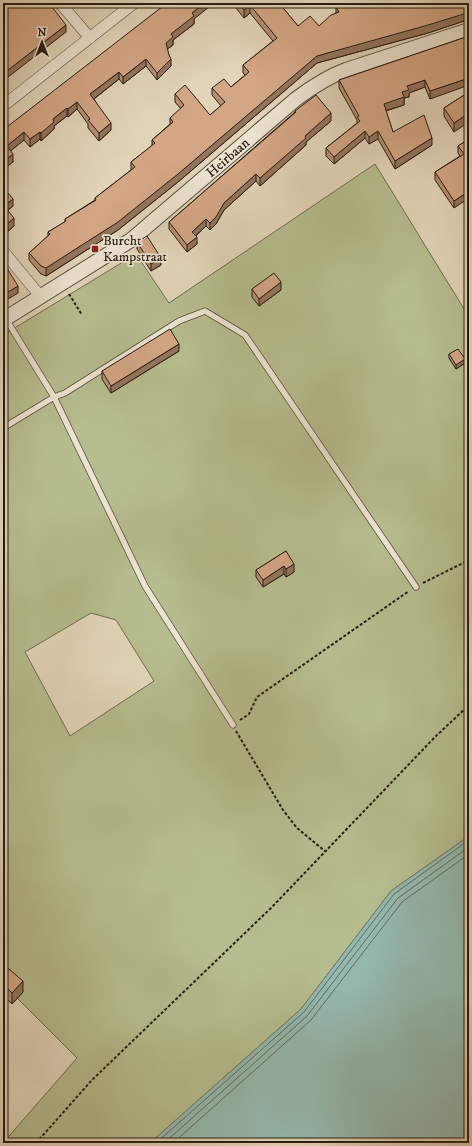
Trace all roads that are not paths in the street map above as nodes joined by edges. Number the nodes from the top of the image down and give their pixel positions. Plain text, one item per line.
1 (60, 3) edge
2 (134, 3) edge
3 (469, 30) edge
4 (90, 38) junction
5 (3, 106) edge
6 (3, 251) edge
7 (41, 297) junction
8 (4, 320) edge
9 (54, 397) junction
10 (3, 428) edge
11 (416, 587) road end
12 (232, 725) road end

1 - 4 street
2 - 4 street
3 - 7 street, Heirbaan
4 - 5 street
6 - 7 street
7 - 8 street, Heirbaan
8 - 9 lane
9 - 10 lane
9 - 11 lane
9 - 12 lane

